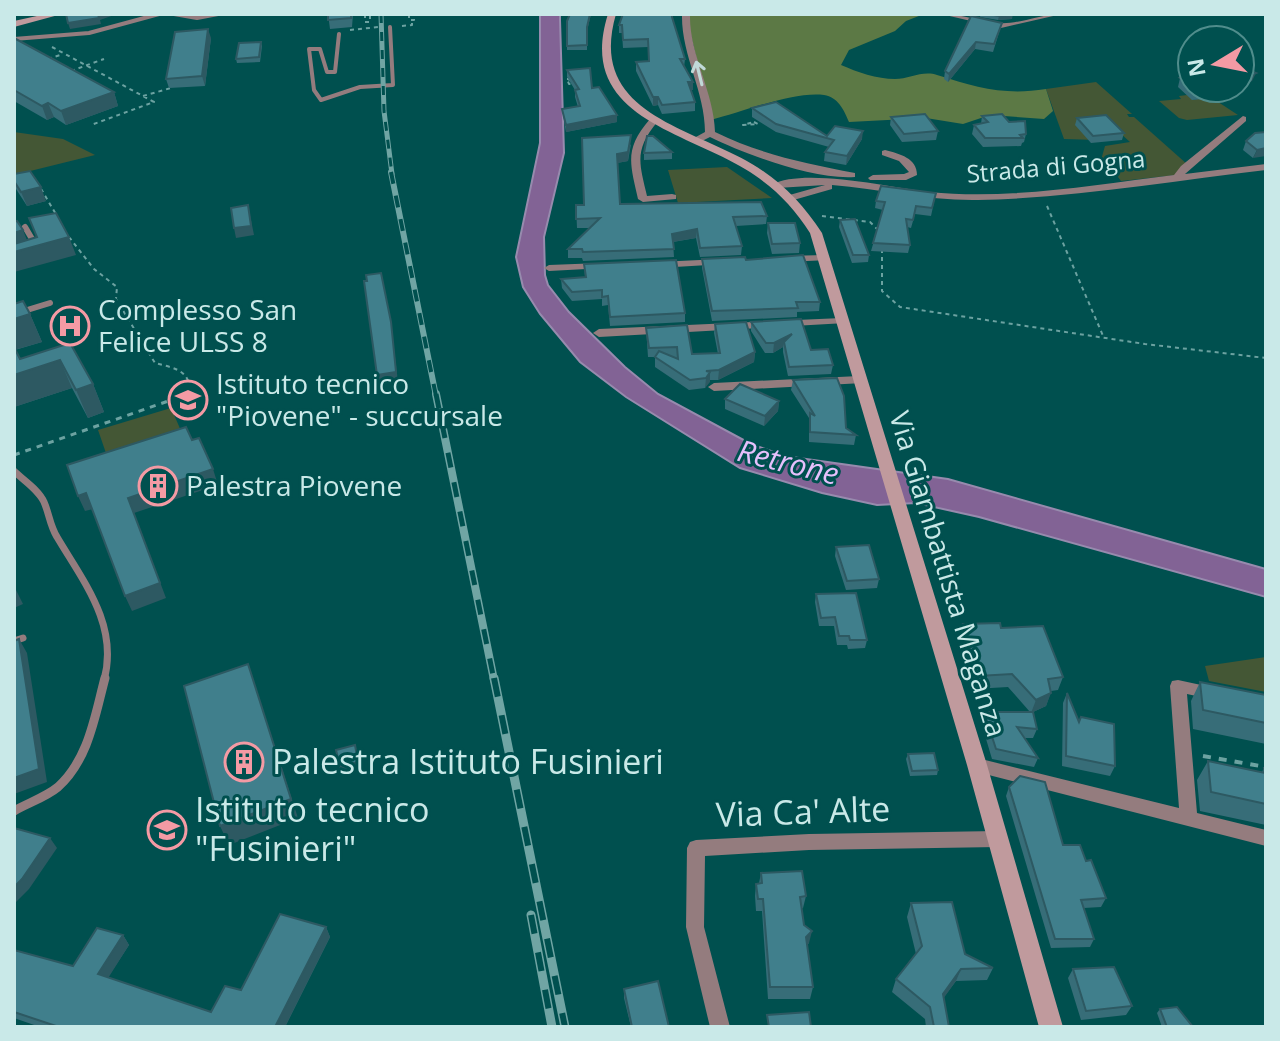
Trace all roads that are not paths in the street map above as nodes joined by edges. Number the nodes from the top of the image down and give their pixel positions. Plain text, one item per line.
1 (58, 14) edge
2 (159, 14) edge
3 (174, 14) edge
4 (218, 14) edge
5 (612, 14) edge
6 (686, 14) edge
7 (945, 14) edge
8 (1058, 14) edge
9 (1044, 15) edge
10 (14, 24) edge
11 (390, 27) dead end
12 (339, 34) dead end
13 (14, 42) edge
14 (1243, 119) dead end
15 (653, 121) junction
16 (710, 133) junction
17 (697, 140) junction
18 (885, 153) dead end
19 (763, 156) junction
20 (1266, 167) edge
21 (1178, 176) junction
22 (777, 185) junction
23 (825, 185) junction
24 (672, 197) dead end
25 (790, 198) junction
26 (25, 227) edge
27 (39, 252) edge
28 (825, 258) junction
29 (778, 260) edge
30 (730, 262) edge
31 (638, 265) edge
32 (608, 266) edge
33 (549, 268) dead end
34 (50, 303) dead end
35 (14, 314) edge
36 (842, 321) junction
37 (599, 333) dead end
38 (859, 380) junction
39 (714, 387) dead end
40 (14, 471) edge
41 (1237, 698) edge
42 (977, 765) junction
43 (14, 811) edge
44 (1189, 820) junction
45 (1266, 838) edge
46 (998, 839) junction
47 (720, 1027) edge
48 (1051, 1027) edge

1 - 10 street
2 - 13 lane
3 - 4 lane
5 - 15 street, Via Giambattista Maganza
16 -> 6 street
7 - 9 street
8 - 9 street
11 - 12 lane
14 - 21 street, Strada di Gogna
15 - 17 street, Via Giambattista Maganza
15 - 24 street
16 - 17 street
16 - 19 street
17 - 22 street, Via Giambattista Maganza
18 - 19 street
19 - 23 street
20 - 21 street, Strada di Gogna
21 - 23 street, Strada di Gogna
22 - 23 street, Strada di Gogna
22 - 25 street, Via Giambattista Maganza
23 - 25 street, Strada di Gogna
25 - 28 street, Via Giambattista Maganza
26 - 27 lane
28 - 29 street
28 - 36 street, Via Giambattista Maganza
30 - 31 street
32 - 33 street
34 - 35 lane
36 - 37 street
36 - 38 street, Via Giambattista Maganza
38 - 39 street
38 - 42 street, Via Giambattista Maganza
40 - 43 lane
41 - 44 street
42 - 44 street
42 - 46 street, Via Giambattista Maganza
44 - 45 street
46 - 47 street, Via Ca' Alte
46 - 48 street, Via Giambattista Maganza

